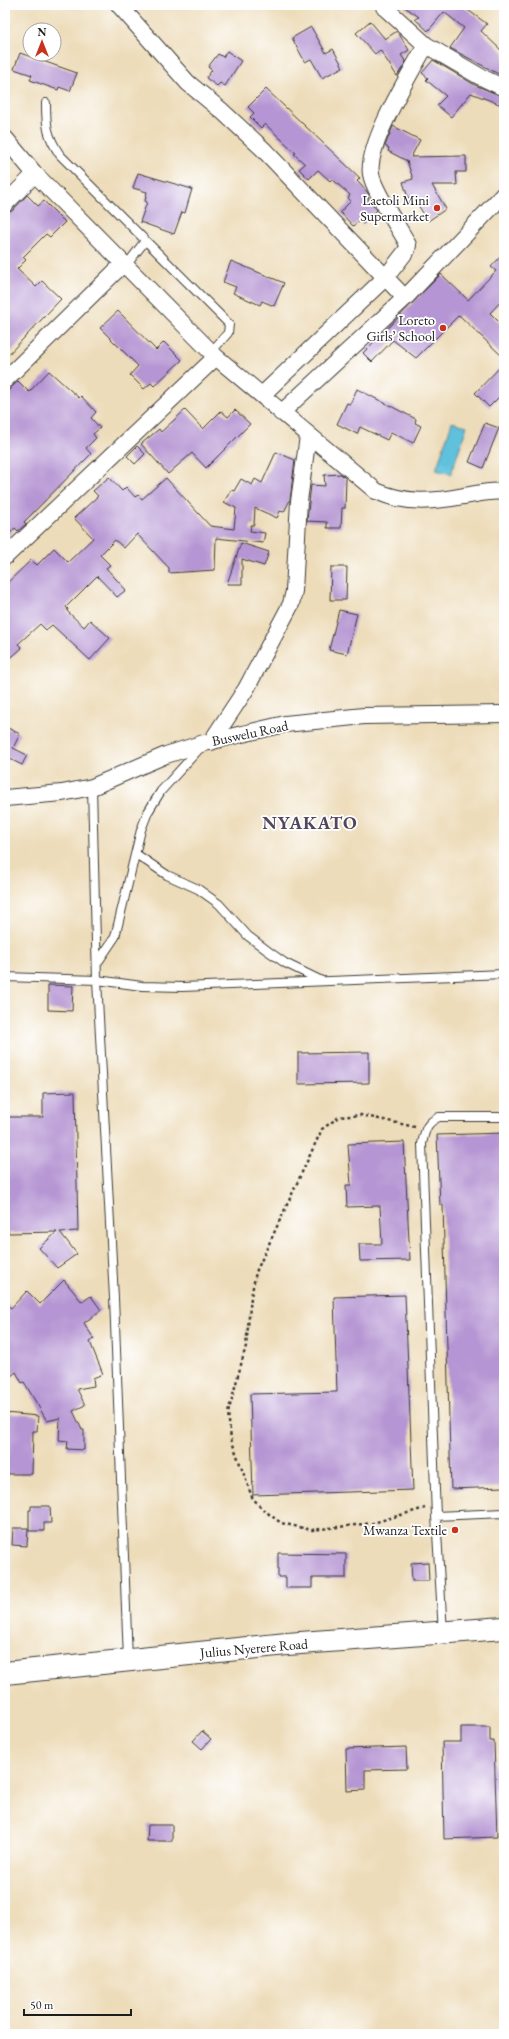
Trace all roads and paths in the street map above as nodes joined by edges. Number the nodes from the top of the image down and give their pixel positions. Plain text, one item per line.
1 (119, 5) edge
2 (384, 7) dead end
3 (426, 45) junction
4 (504, 88) edge
5 (46, 103) dead end
6 (5, 138) edge
7 (35, 174) junction
8 (504, 194) edge
9 (5, 204) edge
10 (145, 240) junction
11 (124, 266) junction
12 (386, 277) junction
13 (406, 298) junction
14 (214, 355) junction
15 (5, 380) edge
16 (262, 395) junction
17 (281, 413) junction
18 (308, 436) junction
19 (504, 492) edge
20 (5, 557) edge
21 (504, 714) edge
22 (207, 743) junction
23 (92, 787) junction
24 (5, 798) edge
25 (136, 854) junction
26 (98, 962) junction
27 (504, 974) edge
28 (5, 977) edge
29 (97, 980) junction
30 (323, 982) junction
31 (504, 1117) edge
32 (425, 1129) junction
33 (436, 1505) junction
34 (504, 1513) edge
35 (436, 1516) junction
36 (504, 1628) edge
37 (443, 1633) junction
38 (128, 1660) junction
39 (5, 1673) edge

1 - 12 street
2 - 3 street
3 - 4 street
3 - 12 street
5 - 10 lane
6 - 7 street
7 - 9 street
7 - 11 street
8 - 13 street
10 - 11 lane
10 - 14 lane
11 - 14 street
11 - 15 street
12 - 13 street
12 - 16 street
13 - 17 street
14 - 16 street
14 - 20 street
16 - 17 street
17 - 18 street
18 - 19 street
18 - 22 street
21 - 22 street, Buswelu Road
22 - 23 street, Buswelu Road
22 - 25 lane
23 - 24 street, Buswelu Road
23 - 26 lane
25 - 26 lane
25 - 30 lane
26 - 29 lane
27 - 30 lane
28 - 29 lane
29 - 30 lane
29 - 38 lane
31 - 32 lane
32 - 33 lane
32 - 33 path
33 - 35 lane
34 - 35 lane
35 - 37 lane
36 - 37 highway, Julius Nyerere Road
37 - 38 highway, Julius Nyerere Road
38 - 39 highway, Julius Nyerere Road

